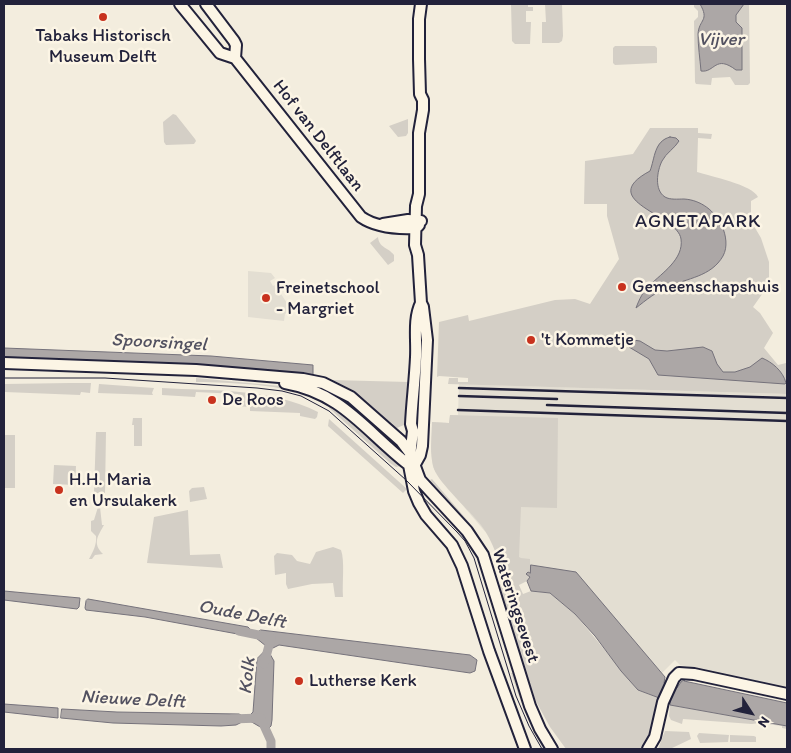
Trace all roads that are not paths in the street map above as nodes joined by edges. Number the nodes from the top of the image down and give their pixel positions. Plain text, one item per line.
1 (180, 4) edge
2 (206, 4) edge
3 (421, 4) edge
4 (231, 57) junction
5 (418, 223) junction
6 (4, 363) edge
7 (421, 363) junction
8 (4, 368) edge
9 (262, 379) junction
10 (411, 424) junction
11 (393, 435) junction
12 (410, 453) junction
13 (412, 464) junction
14 (787, 694) edge
15 (525, 749) edge
16 (552, 749) edge
17 (648, 749) edge

1 - 4 street, Hof van Delftlaan
2 - 4 street, Hof van Delftlaan
3 - 5 street
4 - 5 street, Hof van Delftlaan
5 - 7 street
6 - 9 street
7 - 10 street
7 - 13 street
8 - 9 street
9 - 11 street, Wateringsevest
9 - 13 street, Wateringsevest
10 - 11 street
10 - 12 street
11 - 12 street, Wateringsevest
12 - 13 street, Wateringsevest
13 - 15 street, Wateringsevest
13 - 16 street, Wateringsevest
14 - 17 street

